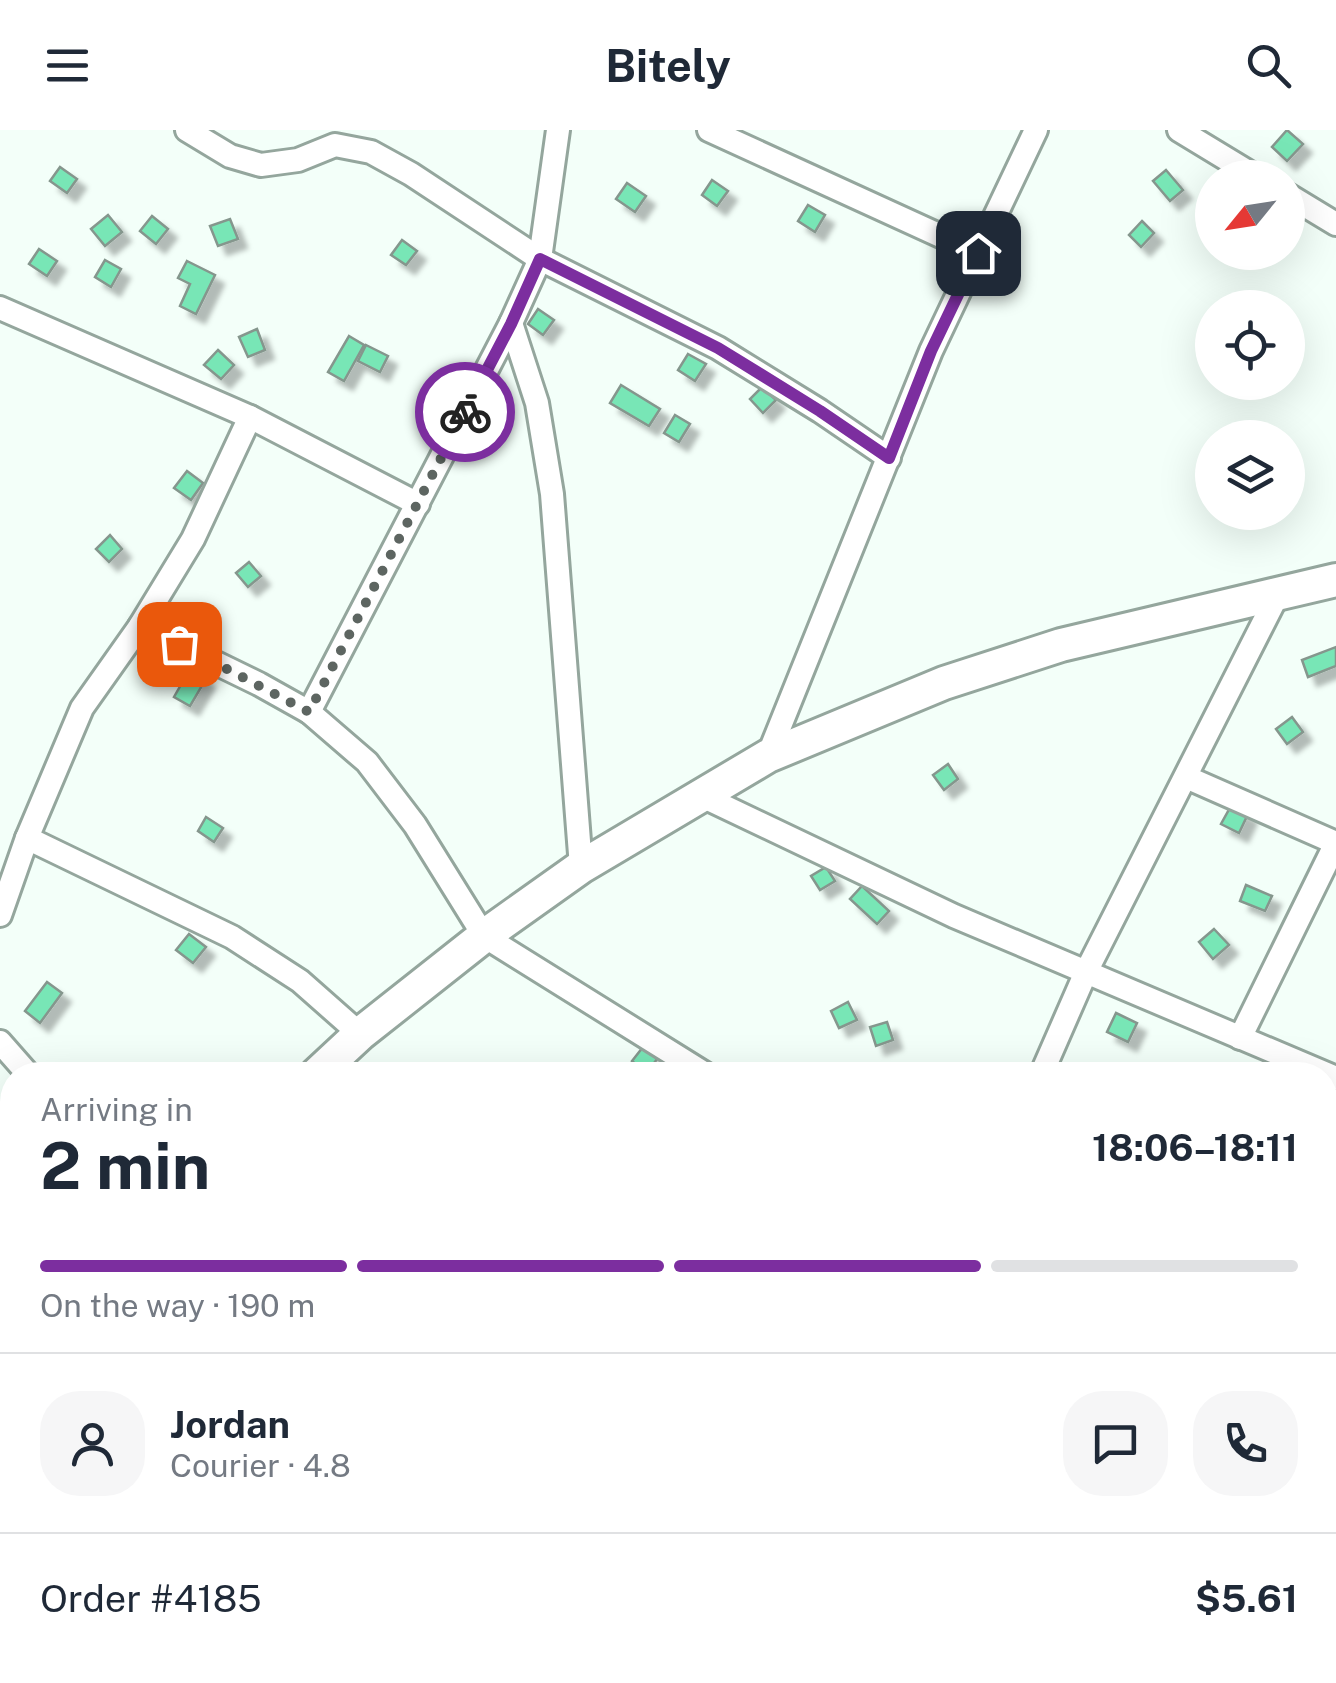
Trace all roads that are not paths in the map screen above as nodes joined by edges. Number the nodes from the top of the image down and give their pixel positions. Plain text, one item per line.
1 (187, 130) edge
2 (382, 130) edge
3 (558, 130) edge
4 (709, 130) edge
5 (1036, 130) edge
6 (1179, 130) edge
7 (371, 152) junction
8 (1228, 160) edge
9 (1305, 205) edge
10 (1336, 224) edge
11 (978, 253) junction
12 (540, 259) junction
13 (0, 308) edge
14 (511, 324) junction
15 (250, 417) junction
16 (889, 458) junction
17 (418, 504) junction
18 (1336, 580) edge
19 (1278, 594) junction
20 (140, 626) junction
21 (309, 712) junction
22 (768, 756) junction
23 (1186, 777) junction
24 (700, 795) junction
25 (27, 838) junction
26 (581, 868) junction
27 (0, 914) edge
28 (484, 936) junction
29 (1086, 972) junction
30 (360, 1034) junction
31 (1240, 1038) junction
32 (0, 1042) edge
33 (18, 1062) edge
34 (330, 1062) edge
35 (685, 1062) edge
36 (1048, 1062) edge
37 (1298, 1062) edge

1 - 7 street
2 - 7 street
3 - 12 street
4 - 11 street
5 - 11 street
6 - 8 street
7 - 12 street
9 - 10 street
11 - 16 street
12 - 14 street
12 - 16 street
13 - 15 street
14 - 17 street
14 - 26 street
15 - 17 street
15 - 20 street
16 - 22 street
17 - 21 street
18 - 19 main road
19 - 22 main road
19 - 23 street
20 - 21 street
20 - 25 street
21 - 28 street
22 - 24 main road
23 - 29 street
23 - 31 street
24 - 26 main road
24 - 29 street
25 - 27 street
25 - 30 street
26 - 28 main road
28 - 30 main road
28 - 35 street
29 - 31 street
29 - 36 street
30 - 34 main road
31 - 37 street
32 - 33 street

